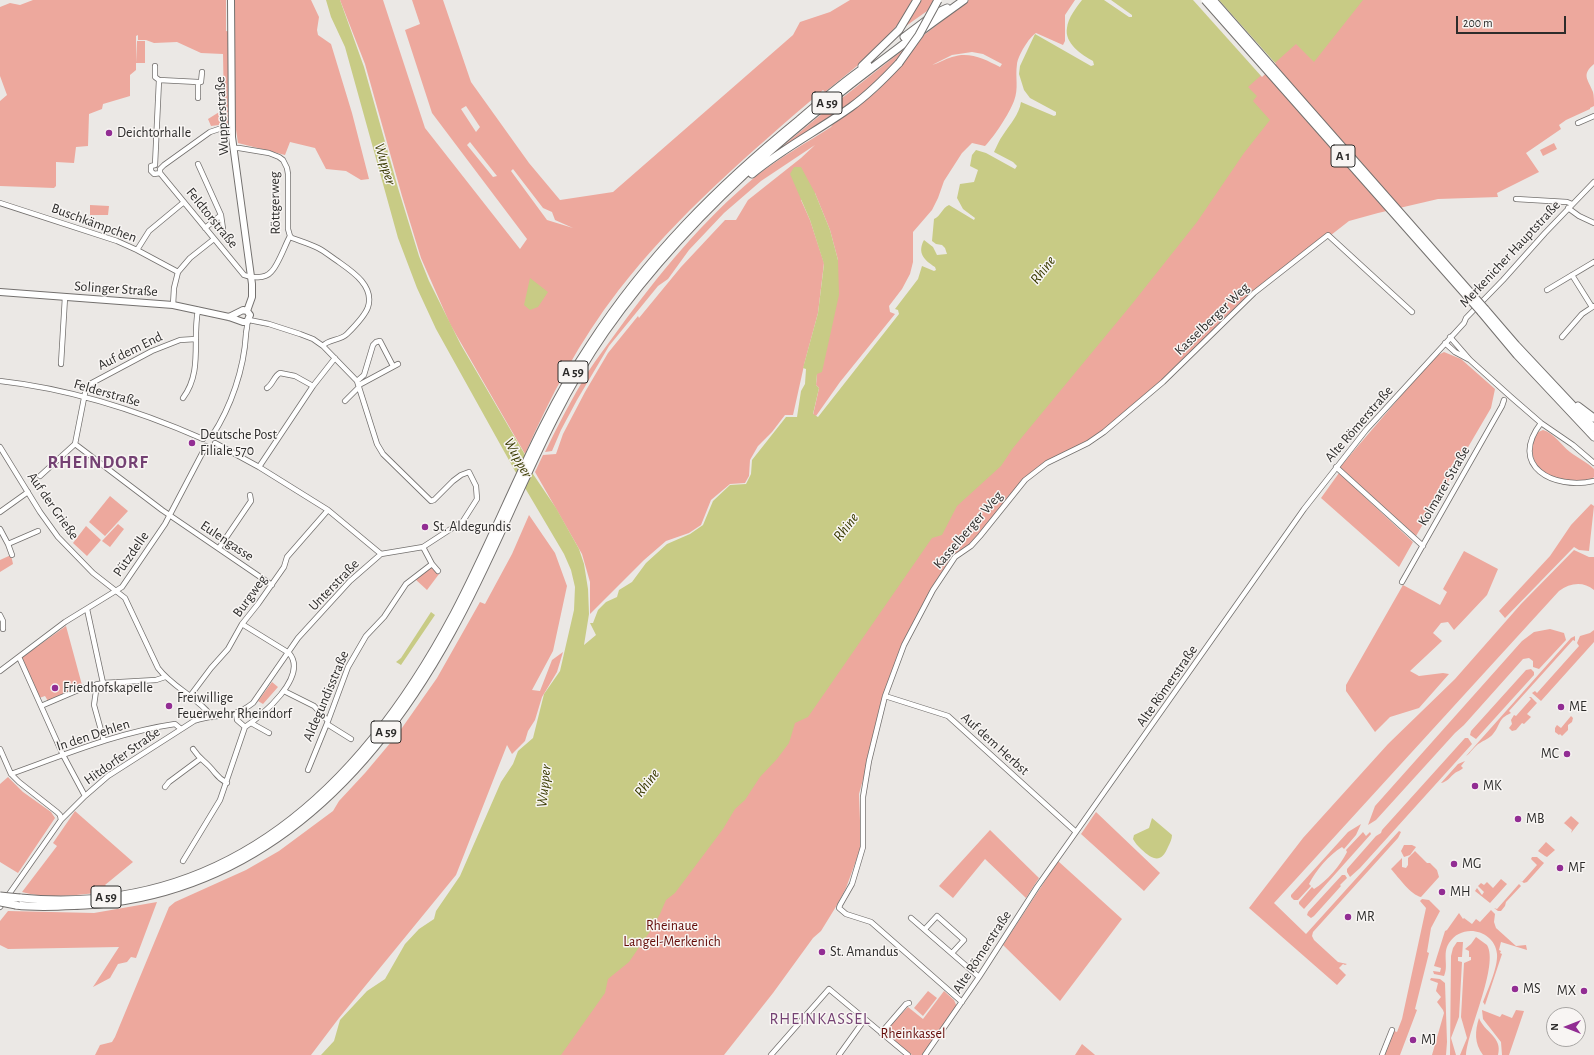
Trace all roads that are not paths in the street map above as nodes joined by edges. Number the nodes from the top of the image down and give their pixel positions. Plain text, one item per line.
1 (231, 0) edge
2 (917, 0) edge
3 (938, 0) edge
4 (960, 0) edge
5 (964, 0) edge
6 (1205, 0) edge
7 (1213, 0) edge
8 (155, 66) dead end
9 (202, 72) dead end
10 (853, 75) junction
11 (159, 80) junction
12 (198, 82) junction
13 (198, 98) dead end
14 (1594, 116) edge
15 (1578, 122) dead end
16 (232, 128) junction
17 (234, 148) junction
18 (198, 164) dead end
19 (155, 165) junction
20 (160, 170) junction
21 (1594, 182) edge
22 (1516, 199) dead end
23 (0, 202) edge
24 (184, 202) junction
25 (1572, 204) junction
26 (1568, 208) junction
27 (221, 215) junction
28 (700, 218) junction
29 (1594, 223) edge
30 (205, 228) junction
31 (223, 229) dead end
32 (290, 236) junction
33 (214, 239) junction
34 (137, 250) junction
35 (1594, 262) edge
36 (178, 272) junction
37 (1572, 275) junction
38 (250, 278) junction
39 (1547, 290) dead end
40 (0, 292) edge
41 (65, 297) junction
42 (173, 305) junction
43 (1593, 307) edge
44 (198, 310) junction
45 (1483, 310) junction
46 (1412, 312) dead end
47 (244, 317) junction
48 (1450, 337) junction
49 (1562, 337) dead end
50 (196, 339) junction
51 (1445, 343) junction
52 (323, 346) junction
53 (335, 358) junction
54 (1470, 360) junction
55 (61, 364) dead end
56 (0, 381) edge
57 (358, 384) junction
58 (313, 386) junction
59 (267, 388) dead end
60 (1557, 388) junction
61 (84, 397) junction
62 (183, 398) dead end
63 (1504, 400) dead end
64 (345, 401) dead end
65 (1594, 418) edge
66 (1542, 423) junction
67 (1594, 428) edge
68 (545, 430) junction
69 (212, 436) junction
70 (1594, 437) edge
71 (203, 439) junction
72 (75, 444) junction
73 (215, 444) junction
74 (206, 446) junction
75 (0, 447) edge
76 (1594, 463) edge
77 (259, 466) junction
78 (1336, 467) junction
79 (40, 476) dead end
80 (1594, 481) edge
81 (28, 492) junction
82 (250, 494) dead end
83 (328, 510) junction
84 (0, 512) edge
85 (170, 515) junction
86 (0, 529) edge
87 (38, 531) dead end
88 (8, 544) junction
89 (1423, 546) junction
90 (423, 547) junction
91 (219, 548) junction
92 (381, 554) junction
93 (12, 555) dead end
94 (432, 564) junction
95 (438, 570) dead end
96 (1402, 582) dead end
97 (272, 584) junction
98 (117, 591) junction
99 (87, 609) junction
100 (0, 615) edge
101 (242, 624) junction
102 (3, 629) dead end
103 (289, 653) junction
104 (19, 657) junction
105 (0, 670) edge
106 (165, 677) junction
107 (100, 683) junction
108 (284, 691) junction
109 (190, 696) junction
110 (885, 696) junction
111 (41, 706) junction
112 (236, 714) junction
113 (212, 717) junction
114 (327, 722) junction
115 (251, 723) junction
116 (244, 727) junction
117 (181, 729) junction
118 (269, 733) dead end
119 (351, 739) dead end
120 (104, 741) junction
121 (0, 749) edge
122 (193, 749) dead end
123 (63, 755) junction
124 (200, 759) junction
125 (308, 770) dead end
126 (11, 774) junction
127 (227, 783) junction
128 (165, 787) dead end
129 (85, 796) junction
130 (61, 820) junction
131 (1076, 832) junction
132 (183, 861) dead end
133 (0, 896) edge
134 (0, 902) edge
135 (18, 902) junction
136 (0, 907) edge
137 (911, 918) dead end
138 (925, 929) junction
139 (952, 953) junction
140 (979, 977) junction
141 (962, 1002) junction
142 (909, 1003) dead end
143 (865, 1019) junction
144 (1392, 1030) dead end
145 (881, 1033) junction
146 (771, 1055) edge
147 (839, 1055) edge
148 (908, 1055) edge
149 (925, 1055) edge
150 (1382, 1055) edge

1 - 16 main road, Wupperstraße
2 - 10 highway, A 59
3 - 28 highway, bridge
4 - 10 highway, A 59
5 - 28 highway, A 59
6 - 45 highway, A 1, bridge
7 - 45 highway, A 1, bridge
8 - 11 street
9 - 12 street
10 - 68 highway, A 59
11 - 12 street
11 - 19 street
12 - 13 street
14 - 15 street
16 - 17 main road, Wupperstraße
16 - 20 street
17 - 32 street, Röttgerweg
17 - 38 main road, Wupperstraße
18 - 27 street
19 - 20 street
19 - 20 street, Feldtorstraße
20 - 24 street, Feldtorstraße
21 - 25 street, Merkenicher Hauptstraße
22 - 25 street
23 - 34 street, Buschkämpchen
24 - 30 street, Feldtorstraße
24 - 34 street
25 - 26 street, Merkenicher Hauptstraße
26 - 29 street
26 - 48 street, Merkenicher Hauptstraße
27 - 30 street
27 - 31 street
28 - 68 highway, A 59
30 - 33 street, Feldtorstraße
32 - 38 street, Röttgerweg
32 - 52 street
33 - 36 street
33 - 38 street, Feldtorstraße
34 - 36 street, Buschkämpchen
35 - 37 street
36 - 42 street
37 - 39 street
37 - 43 street
38 - 47 main road, Wupperstraße
40 - 41 main road, Solinger Straße
41 - 42 main road, Solinger Straße
41 - 55 street
42 - 44 main road, Solinger Straße
43 - 49 street
44 - 47 main road, Solinger Straße
44 - 50 street
45 - 60 highway, A 1
45 - 70 highway, A 1
46 - 110 street, Kasselberger Weg
47 - 52 street
47 - 69 street, Wupperstraße
48 - 51 street, Merkenicher Hauptstraße
48 - 54 street
50 - 61 street, Auf dem End
50 - 62 street
51 - 54 street
51 - 78 street, Alte Römerstraße
52 - 53 street
53 - 57 street
53 - 58 street
54 - 66 street
56 - 61 street, Felderstraße
57 - 57 street
57 - 64 street
57 - 90 street
58 - 59 street
58 - 77 street
60 - 65 highway, A 1
60 - 67 highway, A 1
61 - 71 street, Felderstraße
61 - 72 street
63 - 89 street, Kolmarer Straße
66 - 76 street
66 - 80 street
68 - 135 highway, A 59
69 - 71 street
69 - 73 street
71 - 74 street
72 - 79 street
72 - 85 street, Eulengasse
73 - 74 street
73 - 77 street
74 - 85 street, Pützdelle
75 - 81 street, Auf der Grieße
77 - 83 street
78 - 89 street
78 - 131 street, Alte Römerstraße
81 - 84 street
81 - 98 street, Auf der Grieße
82 - 91 street
83 - 92 street
83 - 97 street, Burgweg
85 - 91 street, Eulengasse
85 - 98 street, Pützdelle
86 - 88 street
87 - 88 street
88 - 93 street
89 - 96 street, Kolmarer Straße
90 - 92 street
90 - 94 street
91 - 97 street, Eulengasse
92 - 103 street, Unterstraße
94 - 95 street
94 - 114 street, Aldegundisstraße
97 - 101 street, Burgweg
98 - 99 street, Pützdelle
98 - 106 street, Auf der Grieße
99 - 104 street, Pützdelle
99 - 107 street
100 - 102 street
101 - 103 street
101 - 109 street, Burgweg
103 - 108 street
103 - 112 street, Unterstraße
104 - 105 street, Pützdelle
104 - 111 street
106 - 107 street
106 - 109 street, Auf der Grieße
107 - 111 street
107 - 120 street
108 - 114 street
108 - 115 street
109 - 113 street, Auf der Grieße
110 - 131 street, Auf dem Herbst
110 - 141 street, Kasselberger Weg
111 - 123 street
112 - 113 street, Hitdorfer Straße
112 - 116 street
113 - 117 street, Hitdorfer Straße
114 - 119 street
114 - 125 street, Aldegundisstraße
115 - 116 street
115 - 118 street
116 - 127 street
117 - 120 street, In den Dehlen
117 - 129 street, Hitdorfer Straße
120 - 123 street, In den Dehlen
121 - 126 street
122 - 124 street
123 - 126 street, In den Dehlen
123 - 129 street
124 - 127 street
124 - 128 street
126 - 130 street
127 - 132 street
129 - 130 street, Hitdorfer Straße
130 - 136 street, Hitdorfer Straße
131 - 140 street, Alte Römerstraße
133 - 135 highway, A 59, bridge
134 - 135 highway, A 59, bridge
137 - 138 street
138 - 139 street
138 - 139 street
139 - 140 street
140 - 141 street, Alte Römerstraße
141 - 149 street, Alte Römerstraße
142 - 145 street
143 - 145 street
143 - 146 street
143 - 147 street
144 - 150 street
145 - 148 street

